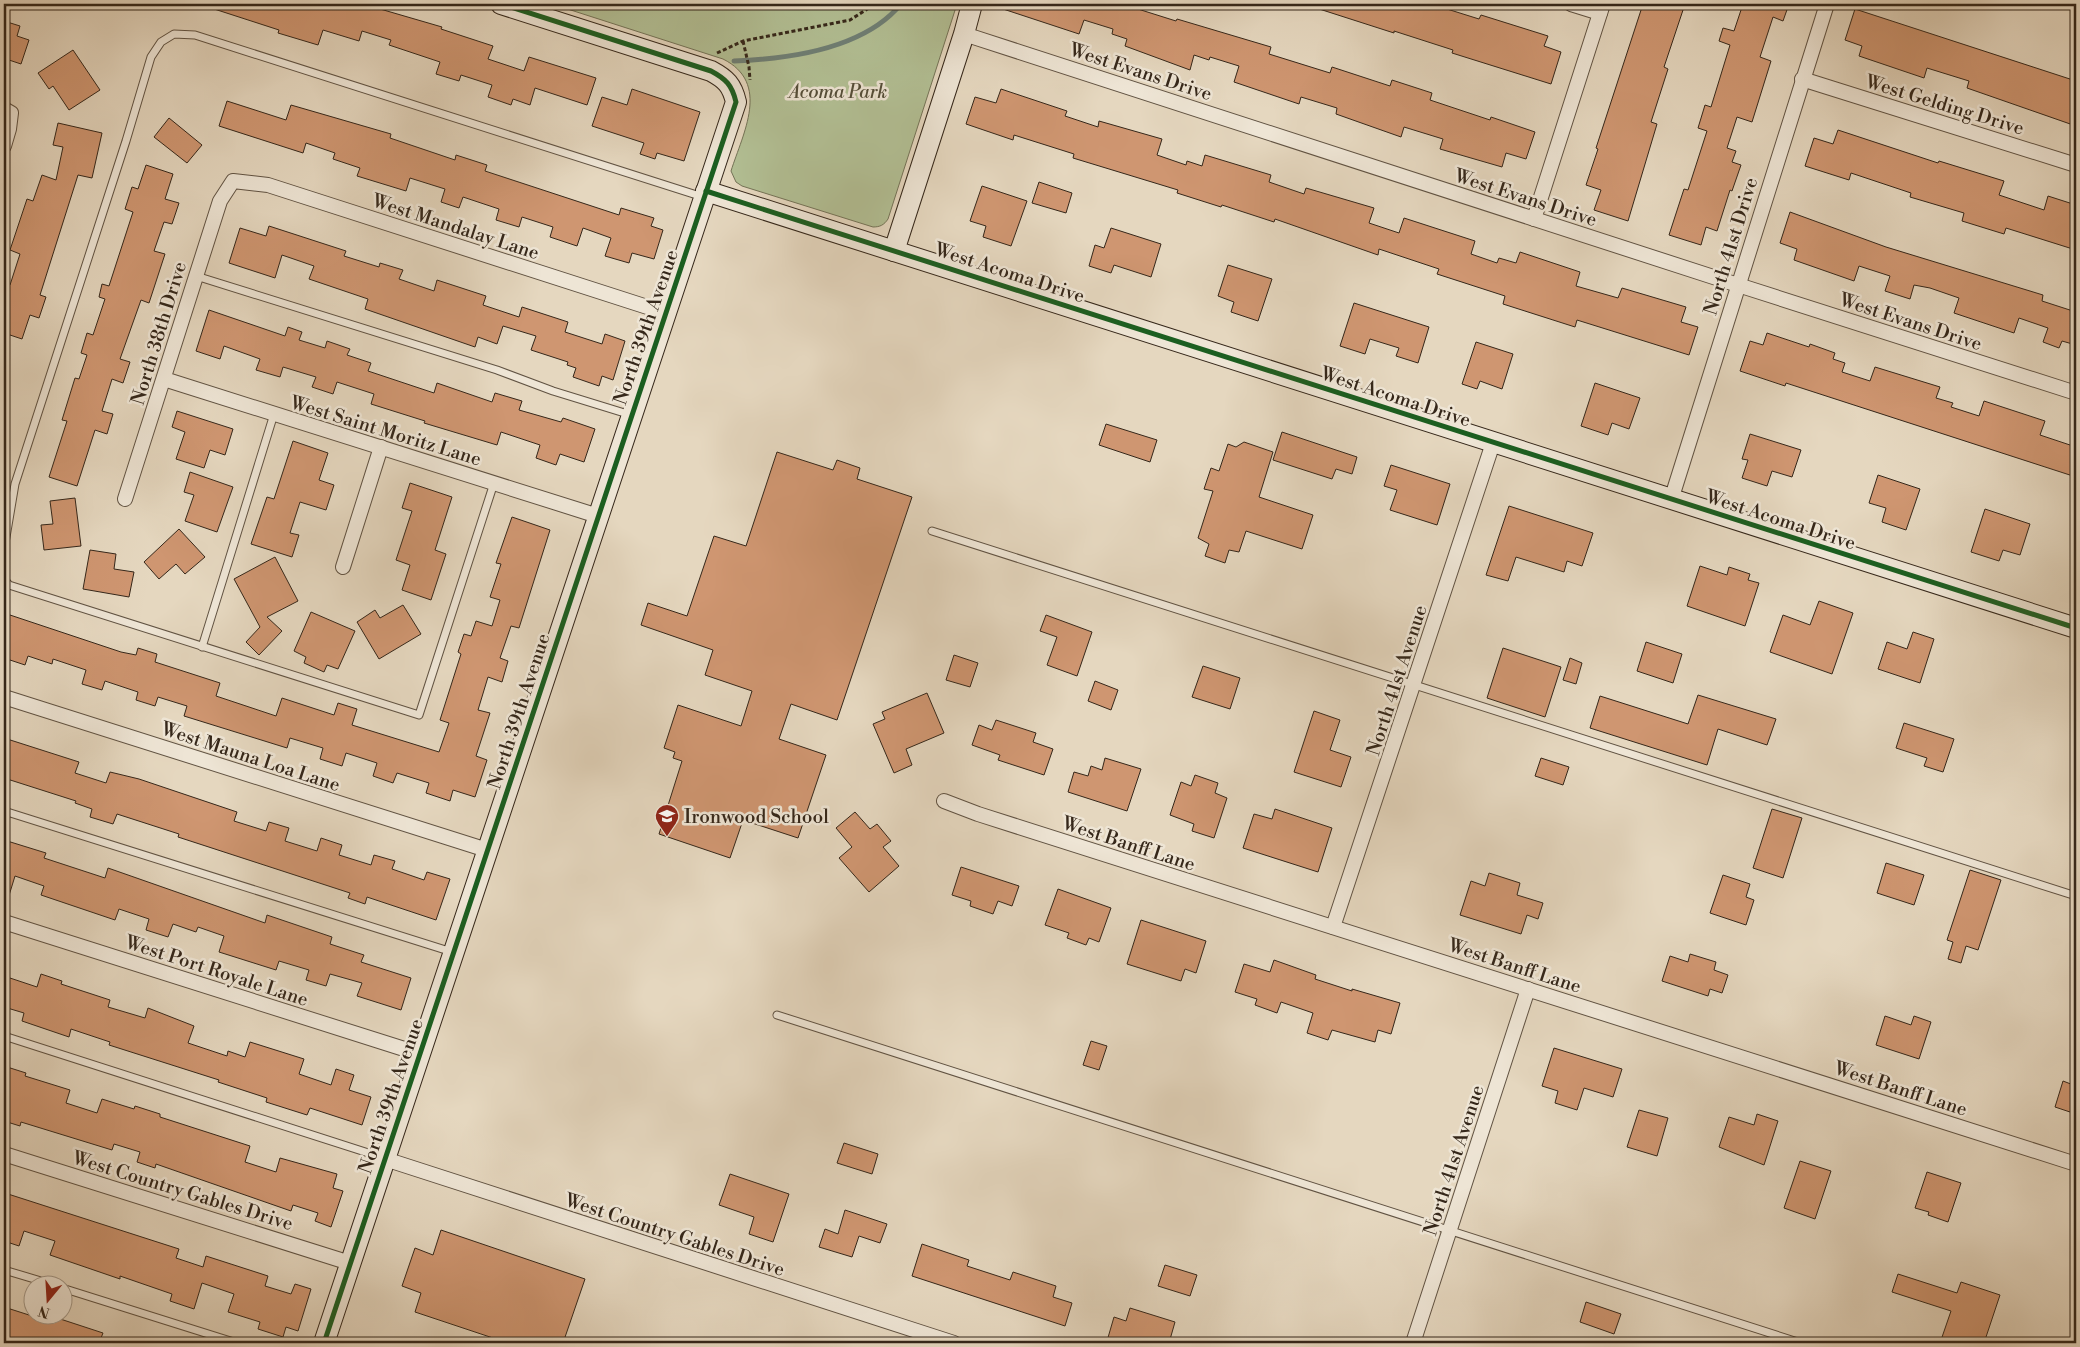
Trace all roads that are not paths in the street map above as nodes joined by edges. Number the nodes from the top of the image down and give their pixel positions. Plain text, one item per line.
1 (501, 4) edge
2 (972, 4) edge
3 (1571, 4) edge
4 (1827, 4) edge
5 (1602, 9) edge
6 (964, 34) junction
7 (1802, 79) junction
8 (7, 111) edge
9 (4, 146) edge
10 (2076, 165) edge
11 (233, 181) joint
12 (705, 194) junction
13 (1534, 219) junction
14 (894, 251) junction
15 (196, 276) junction
16 (1738, 285) junction
17 (666, 313) junction
18 (164, 379) junction
19 (2076, 393) edge
20 (274, 414) junction
21 (631, 415) junction
22 (1493, 443) junction
23 (381, 447) junction
24 (494, 483) junction
25 (125, 500) dead end
26 (1671, 500) junction
27 (598, 516) junction
28 (932, 531) dead end
29 (4, 549) edge
30 (344, 567) dead end
31 (4, 579) edge
32 (2076, 628) edge
33 (202, 647) junction
34 (1414, 684) junction
35 (4, 697) edge
36 (944, 802) dead end
37 (4, 811) edge
38 (487, 850) junction
39 (2076, 896) edge
40 (4, 922) edge
41 (1333, 927) junction
42 (455, 953) junction
43 (1528, 989) junction
44 (777, 1015) dead end
45 (4, 1036) edge
46 (420, 1054) junction
47 (4, 1154) edge
48 (384, 1159) junction
49 (2076, 1164) edge
50 (1449, 1232) junction
51 (350, 1263) junction
52 (4, 1270) edge
53 (22, 1275) edge
54 (72, 1291) edge
55 (236, 1343) edge
56 (324, 1343) edge
57 (954, 1343) edge
58 (1413, 1343) edge
59 (1801, 1343) edge

1 - 12 street, North 39th Avenue
2 - 6 street
3 - 5 street
4 - 7 street, North 41st Drive
5 - 13 street
6 - 13 street, West Evans Drive
6 - 14 street
7 - 10 street, West Gelding Drive
7 - 16 street, North 41st Drive
8 - 9 street
11 - 15 street, North 38th Drive
11 - 17 street, West Mandalay Lane
12 - 14 street, West Acoma Drive
12 - 17 street, North 39th Avenue
12 - 29 lane
13 - 16 street, West Evans Drive
14 - 22 street, West Acoma Drive
15 - 18 street, North 38th Drive
15 - 21 lane
16 - 19 street, West Evans Drive
16 - 26 street, North 41st Drive
17 - 21 street, North 39th Avenue
18 - 20 street, West Saint Moritz Lane
18 - 25 street, North 38th Drive
20 - 23 street, West Saint Moritz Lane
20 - 33 lane
21 - 27 street, North 39th Avenue
22 - 26 street, West Acoma Drive
22 - 34 street, North 41st Avenue
23 - 24 street, West Saint Moritz Lane
23 - 30 street
24 - 27 street, West Saint Moritz Lane
24 - 33 lane
26 - 32 street, West Acoma Drive
27 - 38 street, North 39th Avenue
28 - 34 lane
31 - 33 lane
34 - 39 lane
34 - 41 street, North 41st Avenue
35 - 38 street, West Mauna Loa Lane
36 - 41 street, West Banff Lane
37 - 42 lane
38 - 42 street, North 39th Avenue
40 - 46 street, West Port Royale Lane
41 - 43 street, West Banff Lane
42 - 46 street, North 39th Avenue
43 - 49 street, West Banff Lane
43 - 50 street, North 41st Avenue
44 - 50 lane
45 - 48 lane
46 - 48 street, North 39th Avenue
47 - 51 street, West Country Gables Drive
48 - 51 street, North 39th Avenue
48 - 57 street, West Country Gables Drive
50 - 58 street, North 41st Avenue
50 - 59 lane
51 - 56 street, North 39th Avenue
52 - 53 lane
54 - 55 lane

